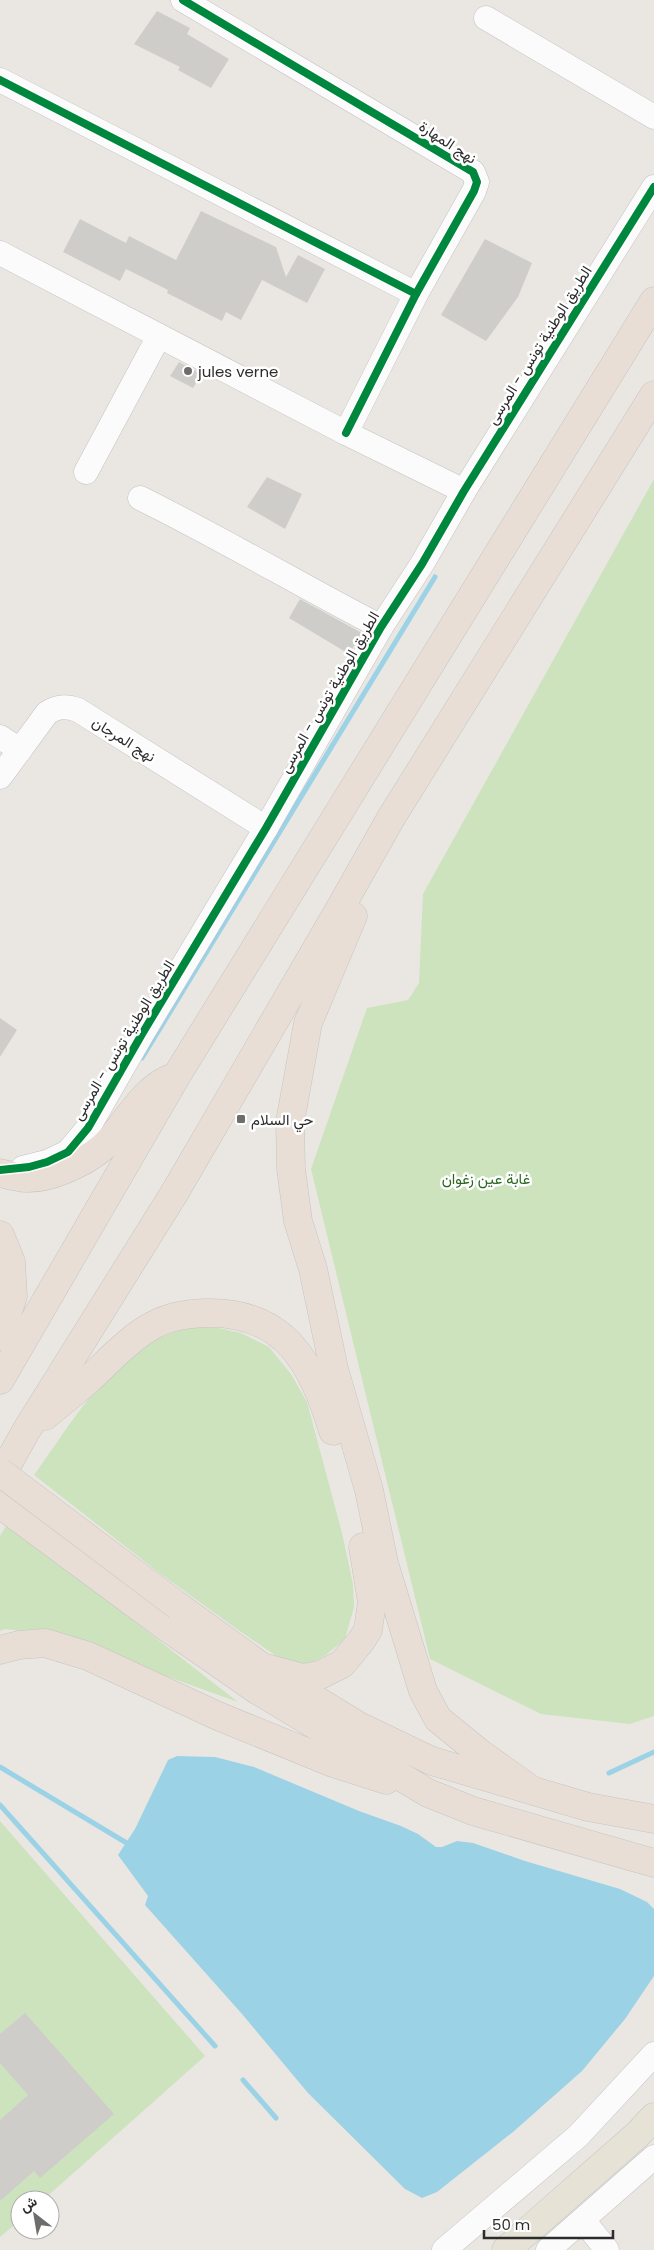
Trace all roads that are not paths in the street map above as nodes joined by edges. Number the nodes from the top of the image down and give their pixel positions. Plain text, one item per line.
1 (183, 0) edge
2 (486, 18) dead end
3 (0, 80) edge
4 (654, 117) edge
5 (654, 186) edge
6 (0, 253) edge
7 (416, 294) junction
8 (654, 301) edge
9 (160, 336) junction
10 (654, 395) edge
11 (346, 433) junction
12 (86, 472) dead end
13 (464, 491) junction
14 (140, 498) dead end
15 (381, 627) junction
16 (0, 737) edge
17 (20, 750) junction
18 (0, 777) edge
19 (391, 818) junction
20 (266, 828) junction
21 (177, 1075) junction
22 (0, 1172) edge
23 (0, 1234) edge
24 (6, 1271) edge
25 (0, 1336) edge
26 (0, 1380) edge
27 (26, 1432) junction
28 (0, 1472) edge
29 (0, 1478) edge
30 (0, 1504) edge
31 (171, 1616) junction
32 (0, 1650) edge
33 (262, 1667) junction
34 (532, 1791) junction
35 (428, 1793) junction
36 (654, 1819) edge
37 (654, 1864) edge
38 (654, 2054) edge
39 (654, 2117) edge
40 (654, 2157) edge
41 (583, 2220) junction
42 (444, 2250) edge
43 (506, 2250) edge
44 (548, 2250) edge
45 (607, 2250) edge

1 - 7 street, نهج المهارة
2 - 4 street
3 - 7 street
5 - 13 street, الطريق الوطنية تونس - المرسى
6 - 9 street
7 - 11 street, نهج المهارة
8 - 21 highway
9 - 11 street
9 - 12 street
10 - 19 highway
11 - 13 street
13 - 15 street, الطريق الوطنية تونس - المرسى
14 - 15 street
15 - 20 street, الطريق الوطنية تونس - المرسى
16 - 17 street
17 - 18 street, نهج المرجان
17 - 20 street, نهج المرجان
19 - 27 highway
19 - 34 highway
20 - 22 street, الطريق الوطنية تونس - المرسى
21 - 22 highway
21 - 26 highway
23 - 24 highway
24 - 25 highway
27 - 29 highway
27 - 33 highway
28 - 31 highway, bridge
30 - 31 highway
31 - 33 highway
31 - 35 highway
32 - 35 highway
33 - 34 highway
34 - 36 highway
35 - 37 highway
38 - 42 street
39 - 43 main road
40 - 41 street
41 - 44 street
41 - 45 street

